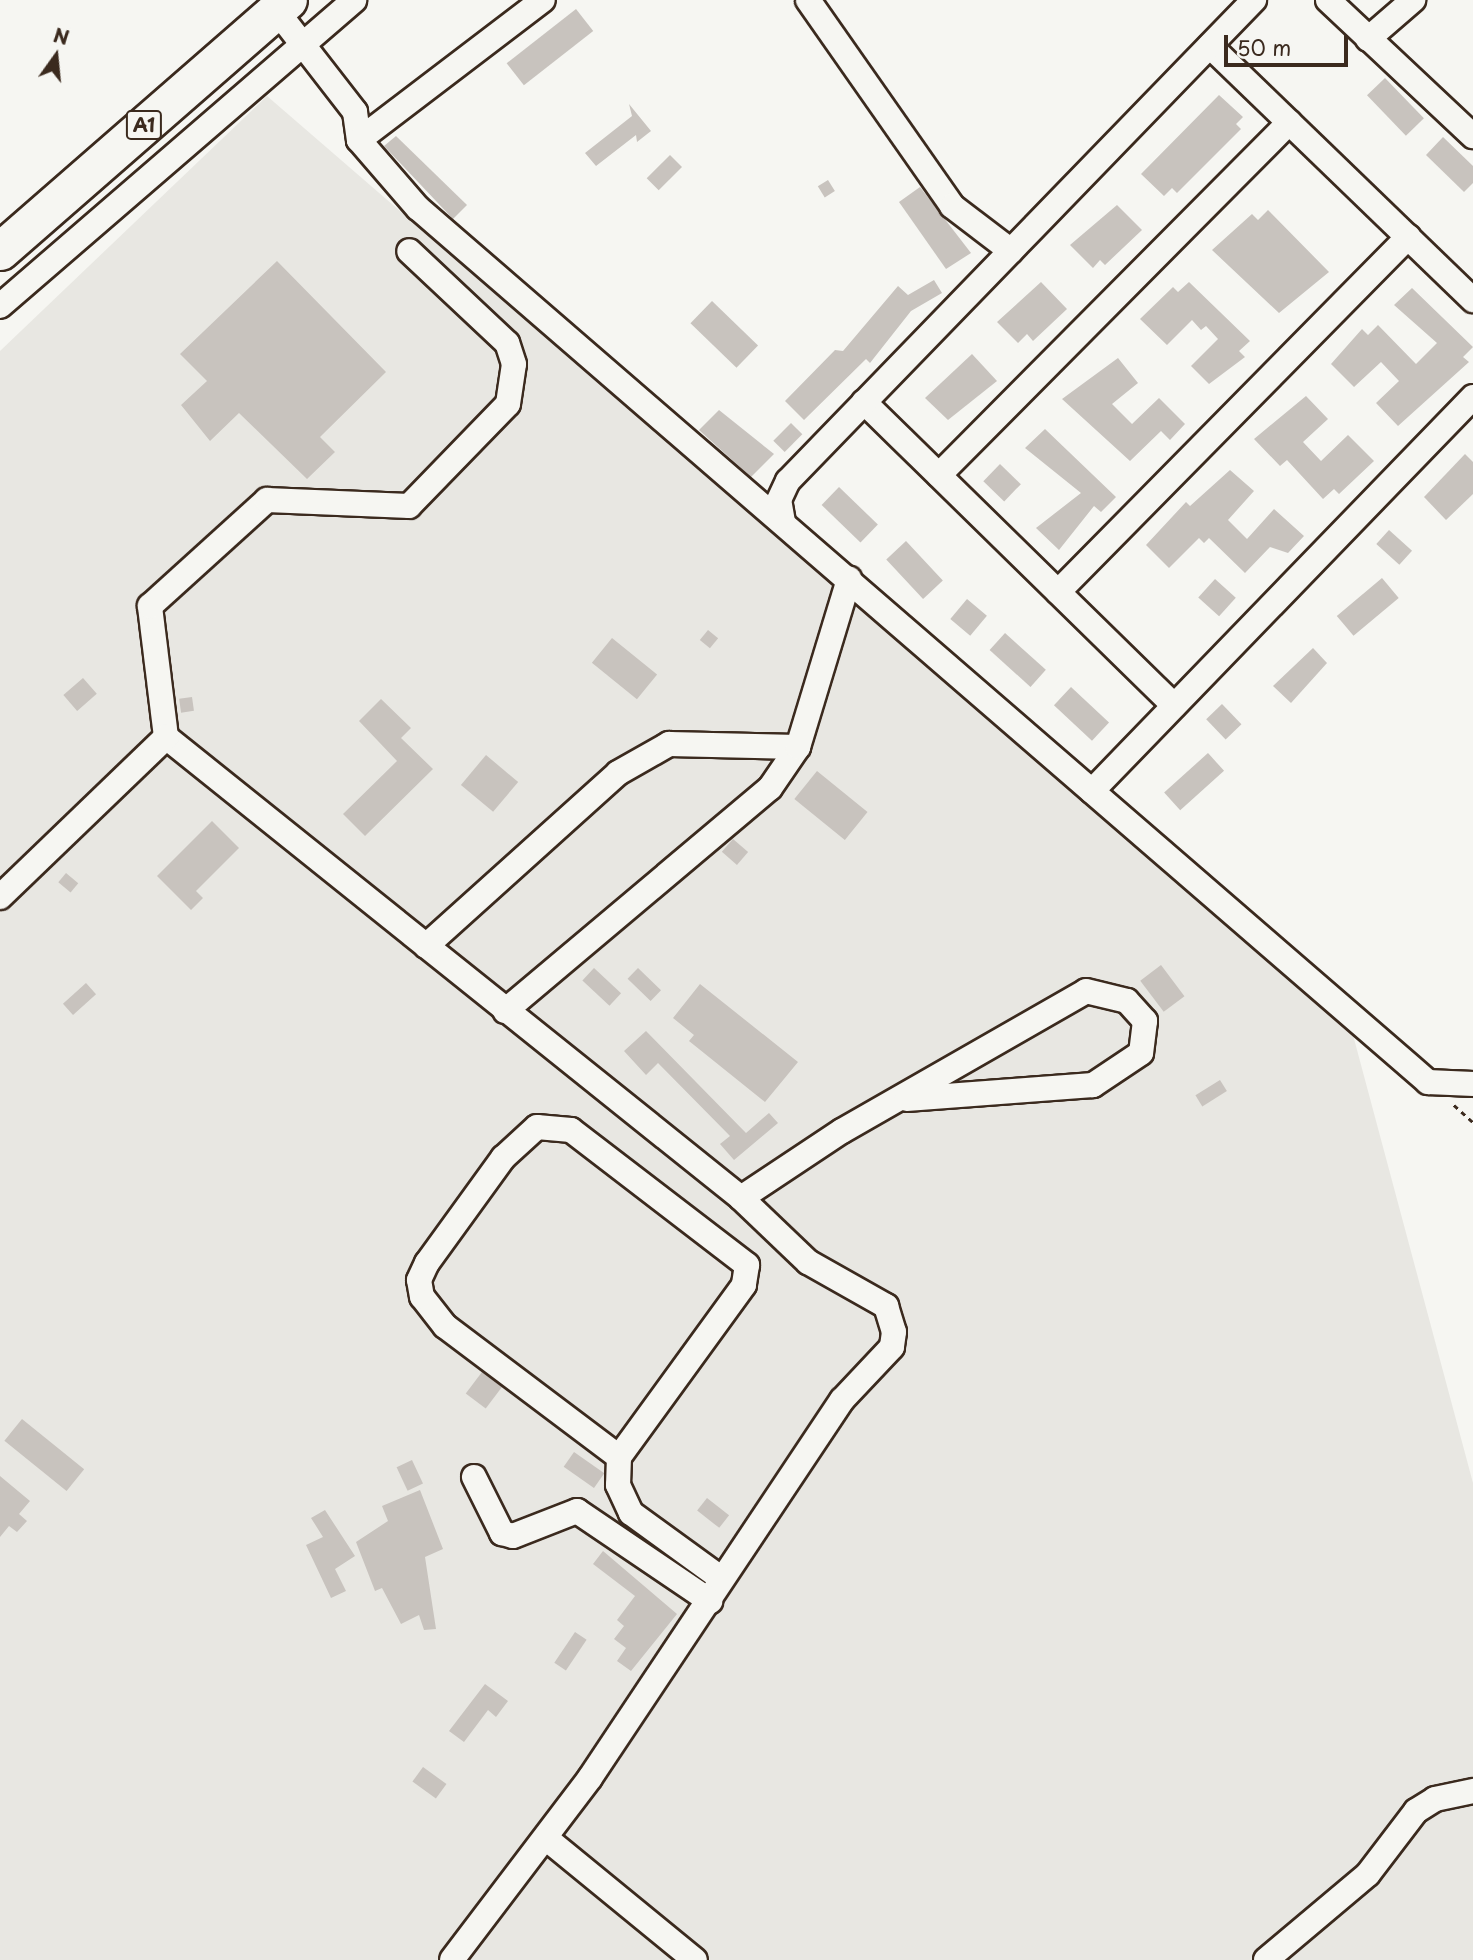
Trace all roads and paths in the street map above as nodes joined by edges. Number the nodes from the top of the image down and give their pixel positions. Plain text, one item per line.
1 (354, 0) edge
2 (543, 0) edge
3 (808, 0) edge
4 (1254, 0) edge
5 (1328, 0) edge
6 (1413, 0) edge
7 (282, 5) edge
8 (1368, 39) junction
9 (304, 43) junction
10 (1210, 46) junction
11 (1289, 122) junction
12 (1473, 136) edge
13 (359, 140) junction
14 (1408, 237) junction
15 (0, 249) edge
16 (410, 251) dead end
17 (1011, 251) junction
18 (1473, 300) edge
19 (0, 306) edge
20 (1473, 397) edge
21 (864, 402) junction
22 (939, 475) junction
23 (783, 522) junction
24 (849, 579) junction
25 (1058, 592) junction
26 (1174, 706) junction
27 (166, 737) junction
28 (798, 747) junction
29 (1092, 791) junction
30 (0, 897) edge
31 (426, 946) junction
32 (505, 1011) junction
33 (1473, 1084) edge
34 (907, 1099) junction
35 (741, 1198) junction
36 (619, 1457) junction
37 (474, 1477) dead end
38 (719, 1577) junction
39 (710, 1601) junction
40 (1473, 1791) edge
41 (547, 1839) junction
42 (452, 1960) edge
43 (695, 1960) edge
44 (1266, 1960) edge

1 - 9 street
2 - 13 street
3 - 17 street
4 - 10 street
5 - 8 street
6 - 8 street
7 - 9 street
7 - 15 highway, A1
8 - 12 street
9 - 13 street
9 - 19 street
10 - 11 street
10 - 17 street
11 - 14 street
11 - 22 street
13 - 23 street
14 - 18 street
14 - 25 street
16 - 27 street
17 - 21 street
20 - 26 street
21 - 22 street
21 - 23 street
22 - 25 street
23 - 24 street
24 - 28 street
24 - 29 street
25 - 26 street
26 - 29 street
27 - 30 street
27 - 31 street
28 - 31 street
28 - 32 street
29 - 33 street
31 - 32 street
32 - 35 street
34 - 34 street
34 - 35 street
35 - 38 street
36 - 36 street
36 - 38 street
37 - 39 street
38 - 39 street
39 - 41 street
40 - 44 street
41 - 42 street
41 - 43 street

